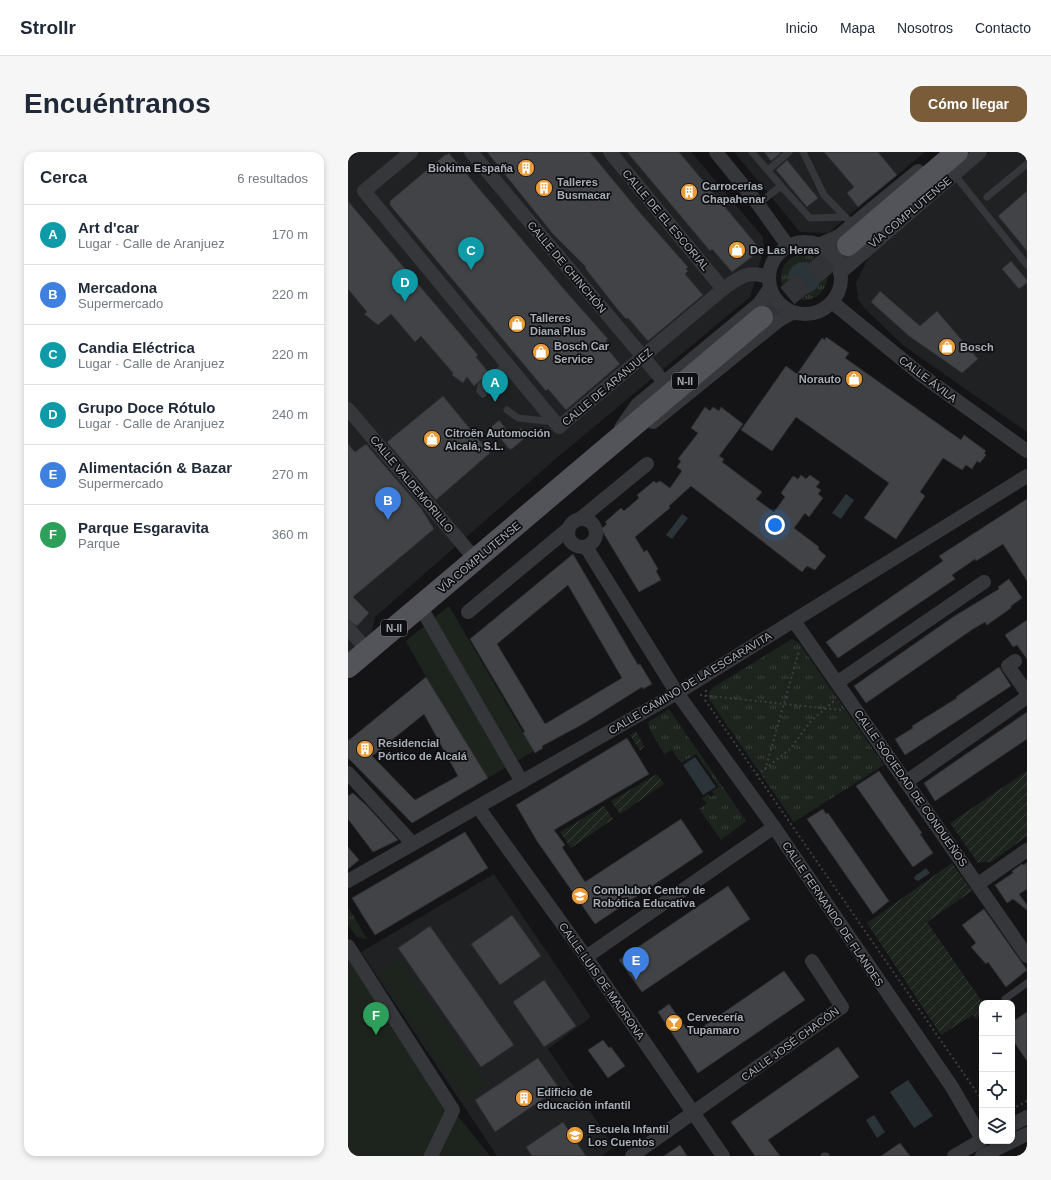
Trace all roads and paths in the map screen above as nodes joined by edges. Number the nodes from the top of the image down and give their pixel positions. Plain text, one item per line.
1 (411, 152) edge
2 (471, 152) edge
3 (610, 152) edge
4 (716, 152) edge
5 (752, 152) edge
6 (789, 152) edge
7 (803, 152) edge
8 (941, 152) edge
9 (957, 152) edge
10 (965, 152) edge
11 (980, 152) edge
12 (1027, 164) edge
13 (768, 170) junction
14 (954, 174) junction
15 (932, 175) junction
16 (781, 186) junction
17 (987, 197) dead end
18 (758, 204) junction
19 (849, 229) junction
20 (819, 245) junction
21 (788, 246) junction
22 (1027, 265) edge
23 (840, 272) junction
24 (769, 283) junction
25 (723, 289) junction
26 (832, 302) junction
27 (792, 313) junction
28 (762, 318) tunnel mouth
29 (643, 358) junction
30 (506, 364) junction
31 (664, 382) junction
32 (483, 394) dead end
33 (348, 409) edge
34 (506, 410) dead end
35 (555, 422) junction
36 (608, 446) junction
37 (1027, 451) edge
38 (647, 464) dead end
39 (1027, 476) edge
40 (580, 519) junction
41 (568, 530) junction
42 (586, 547) junction
43 (476, 560) junction
44 (984, 582) dead end
45 (420, 606) junction
46 (468, 612) dead end
47 (794, 621) junction
48 (348, 628) edge
49 (800, 646) dead end
50 (368, 650) junction
51 (1015, 661) dead end
52 (348, 667) edge
53 (838, 682) junction
54 (709, 686) dead end
55 (1027, 693) edge
56 (704, 694) junction
57 (1027, 697) edge
58 (681, 698) junction
59 (837, 699) dead end
60 (784, 703) junction
61 (826, 708) junction
62 (846, 711) dead end
63 (765, 770) junction
64 (348, 773) edge
65 (758, 775) junction
66 (522, 782) junction
67 (906, 782) junction
68 (478, 807) junction
69 (774, 827) junction
70 (412, 843) junction
71 (1027, 850) edge
72 (348, 881) edge
73 (978, 884) junction
74 (348, 946) edge
75 (1027, 956) edge
76 (586, 957) junction
77 (812, 961) dead end
78 (1027, 983) edge
79 (1005, 999) dead end
80 (979, 1096) edge
81 (1027, 1101) edge
82 (1015, 1107) edge
83 (694, 1113) junction
84 (1027, 1117) edge
85 (1015, 1123) edge
86 (1027, 1134) edge
87 (979, 1135) edge
88 (979, 1142) edge
89 (431, 1156) edge
90 (632, 1156) edge
91 (722, 1156) edge
92 (954, 1156) edge
93 (982, 1156) edge

1 - 30 street, CALLE DE ARANJUEZ
2 - 29 street, CALLE DE CHINCHÓN
3 - 25 street, CALLE DE EL ESCORIAL
4 - 18 street
5 - 13 lane
6 - 13 lane
7 - 19 lane
8 - 19 street, VÍA COMPLUTENSE
9 - 15 main road, VÍA COMPLUTENSE
10 - 15 main road, VÍA COMPLUTENSE
11 - 14 street, VÍA COMPLUTENSE
12 - 17 lane
13 - 16 lane
14 - 22 lane
14 - 23 street, VÍA COMPLUTENSE
15 - 19 main road, VÍA COMPLUTENSE
16 - 18 lane
16 - 19 lane
18 - 21 street
19 - 20 street, VÍA COMPLUTENSE
20 - 21 street
20 - 23 street
21 - 24 street
23 - 26 street
24 - 25 street, CALLE DE ARANJUEZ
24 - 27 street
24 - 31 street, VÍA COMPLUTENSE
25 - 29 street, CALLE DE ARANJUEZ
26 - 27 street
26 - 37 street, CALLE ÁVILA
27 - 36 street, VÍA COMPLUTENSE
28 - 36 main road, VÍA COMPLUTENSE / N-II
29 - 31 street, CALLE DE CHINCHÓN
29 - 35 street, CALLE DE ARANJUEZ
30 - 32 lane
30 - 35 street, CALLE DE ARANJUEZ
31 - 36 street, VÍA COMPLUTENSE
33 - 43 street, CALLE VALDEMORILLO
34 - 35 lane
36 - 43 main road, VÍA COMPLUTENSE / N-II
38 - 40 street
39 - 47 street, CALLE CAMINO DE LA ESGARAVITA
40 - 41 street
40 - 42 street
41 - 42 street
41 - 46 street
42 - 58 street, CALLE FERNANDO DE FLANDES
43 - 45 main road, VÍA COMPLUTENSE / N-II
44 - 53 street
45 - 50 main road, VÍA COMPLUTENSE / N-II
45 - 66 street
47 - 53 street, CALLE SOCIEDAD DE CONDUEÑOS
47 - 58 street, CALLE CAMINO DE LA ESGARAVITA
48 - 50 street
49 - 60 path
50 - 52 main road, VÍA COMPLUTENSE / N-II
51 - 55 street
53 - 67 street, CALLE SOCIEDAD DE CONDUEÑOS
54 - 56 path
56 - 58 path
56 - 60 path
56 - 65 path
57 - 67 street
58 - 66 street, CALLE CAMINO DE LA ESGARAVITA
58 - 69 street, CALLE FERNANDO DE FLANDES
59 - 61 path
60 - 61 path
60 - 63 path
61 - 62 path
61 - 63 path
63 - 65 path
64 - 70 street
65 - 80 path
66 - 68 street, CALLE CAMINO DE LA ESGARAVITA
67 - 73 street, CALLE SOCIEDAD DE CONDUEÑOS
68 - 70 street, CALLE CAMINO DE LA ESGARAVITA
68 - 76 street, CALLE LUIS DE MADRONA
69 - 76 street
69 - 87 street, CALLE FERNANDO DE FLANDES
70 - 72 street, CALLE CAMINO DE LA ESGARAVITA
71 - 73 street
73 - 75 street, CALLE SOCIEDAD DE CONDUEÑOS
74 - 89 street
76 - 83 street, CALLE LUIS DE MADRONA
77 - 83 street, CALLE JOSÉ CHACÓN
78 - 79 lane
81 - 82 path
83 - 90 street
83 - 91 street, CALLE LUIS DE MADRONA
84 - 85 street
86 - 93 street
88 - 92 street

